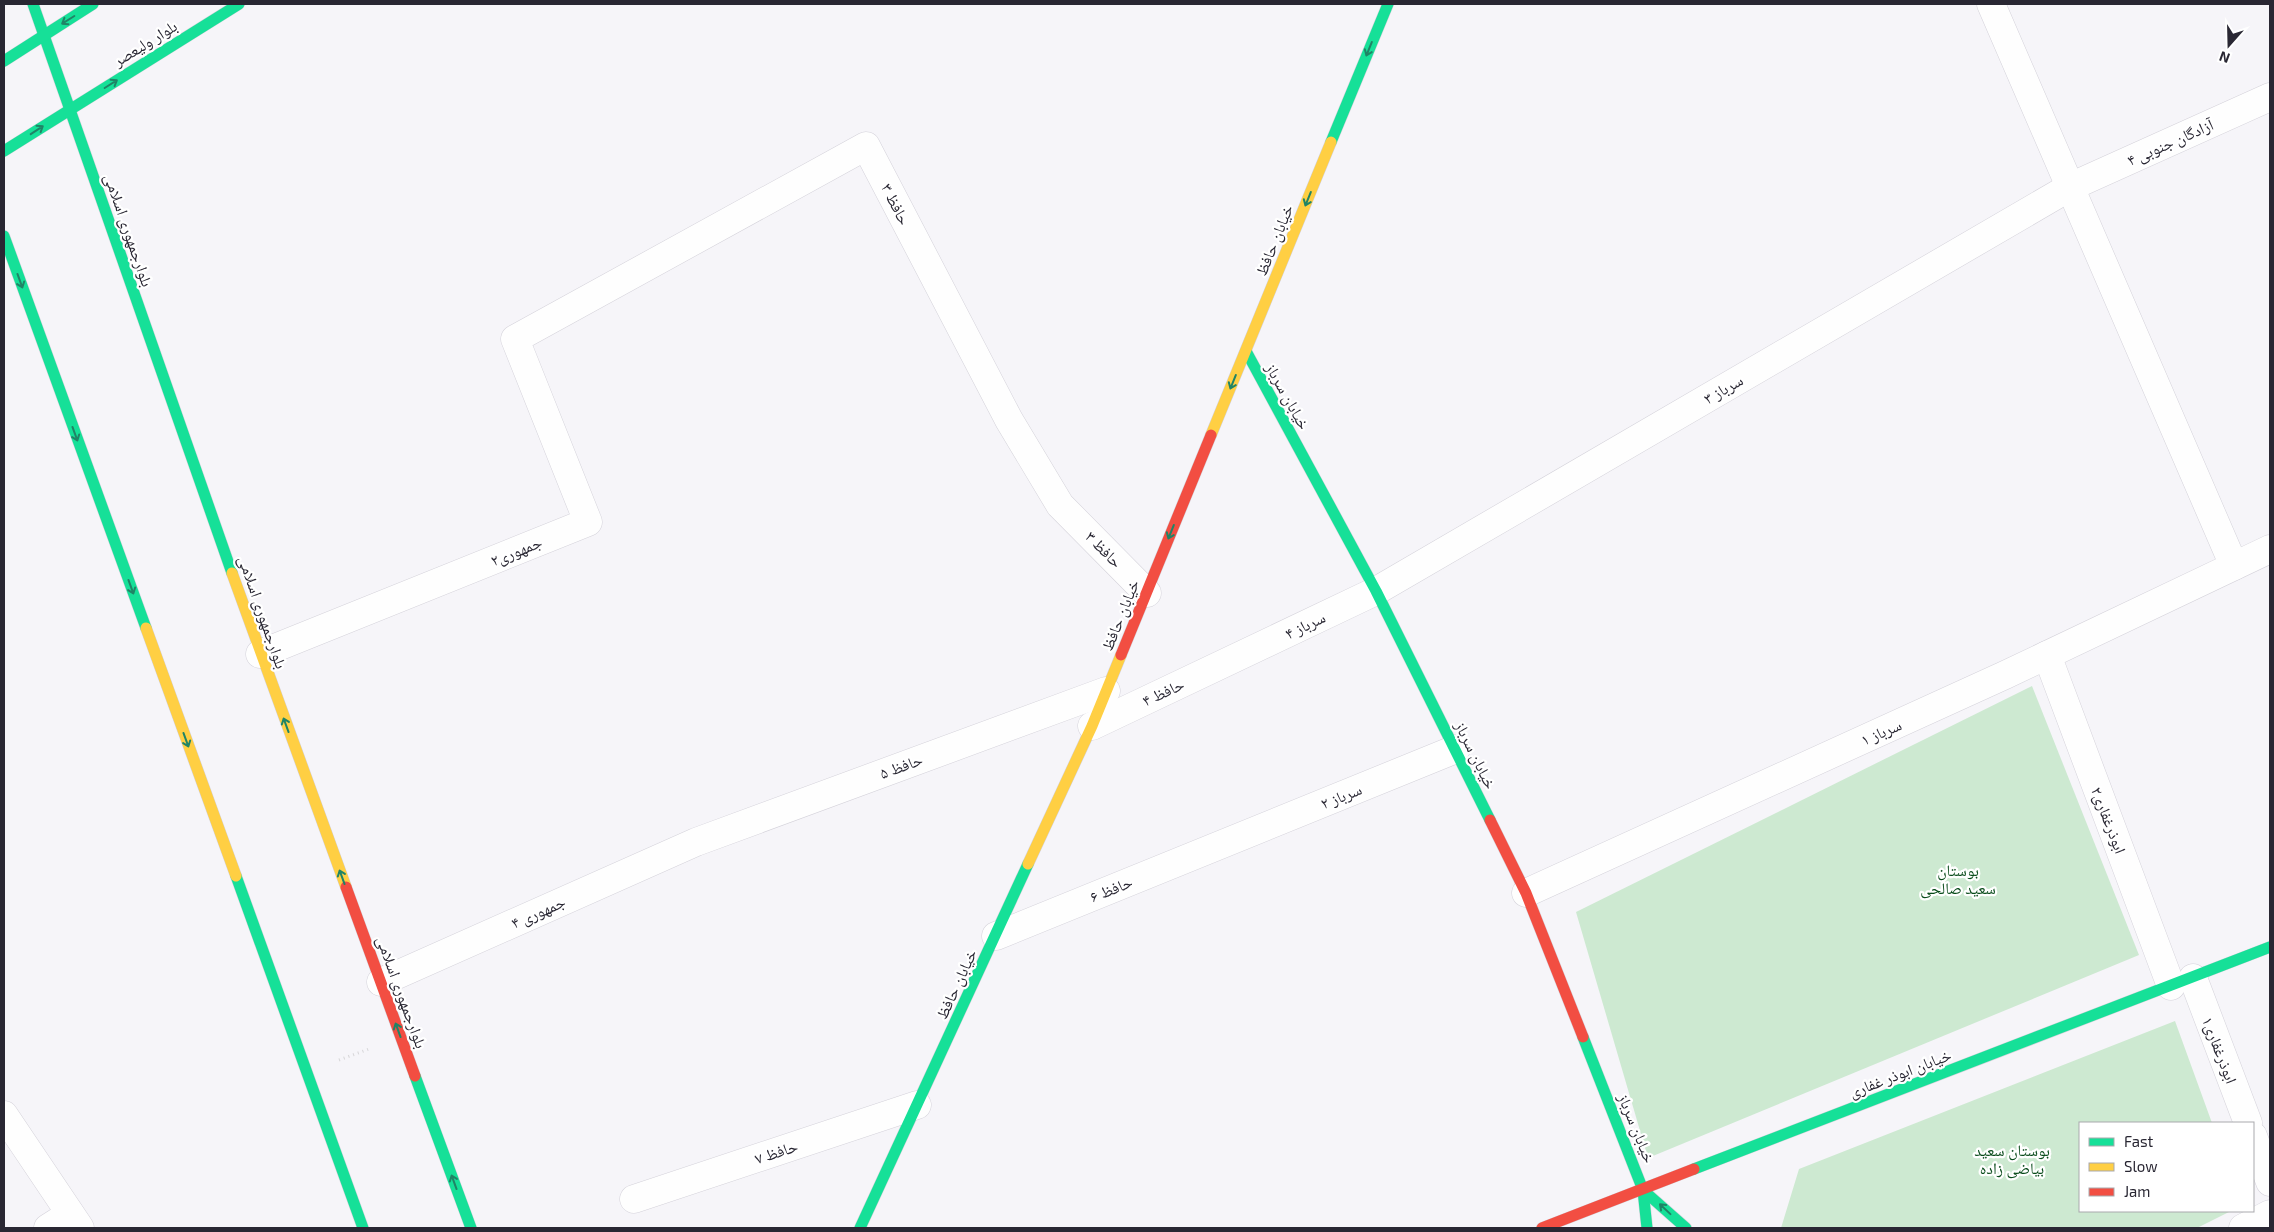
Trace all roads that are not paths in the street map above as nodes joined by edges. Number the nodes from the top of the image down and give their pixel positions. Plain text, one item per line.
1 (33, 4) edge
2 (93, 4) edge
3 (239, 4) edge
4 (1388, 4) edge
5 (1990, 4) edge
6 (43, 35) junction
7 (4, 61) edge
8 (2270, 97) edge
9 (69, 109) junction
10 (4, 151) edge
11 (2070, 187) junction
12 (4, 236) edge
13 (515, 339) joint
14 (1246, 352) junction
15 (2270, 548) edge
16 (2234, 566) junction
17 (1376, 591) junction
18 (1146, 593) junction
19 (260, 654) junction
20 (2047, 655) junction
21 (1234, 659) joint
22 (1106, 691) junction
23 (1092, 726) junction
24 (1456, 749) junction
25 (696, 842) joint
26 (1226, 843) joint
27 (1526, 893) junction
28 (996, 936) junction
29 (2270, 947) edge
30 (381, 982) junction
31 (2182, 982) junction
32 (917, 1105) junction
33 (4, 1115) edge
34 (2248, 1122) edge
35 (2254, 1139) edge
36 (2270, 1182) edge
37 (1644, 1190) junction
38 (634, 1199) dead end
39 (2270, 1214) edge
40 (66, 1224) edge
41 (363, 1228) edge
42 (471, 1228) edge
43 (860, 1228) edge
44 (1542, 1228) edge
45 (1647, 1228) edge
46 (1686, 1228) edge
47 (2243, 1228) edge

1 - 6 street, بلوارجمهوری اسلامی
2 -> 6 street
9 -> 3 street, بلوار ولیعصر
4 -> 14 street, خیابان حافظ
5 - 11 street
6 - 7 street
6 - 9 street, بلوارجمهوری اسلامی
8 - 11 street, آزادگان جنوبی ۴
10 -> 9 street, بلوار ولیعصر
9 - 19 street, بلوارجمهوری اسلامی
11 - 16 street
11 - 17 street, سرباز ۳
12 -> 41 street
13 - 18 street, حافظ ۳
13 - 19 street, جمهوری۲
14 - 17 street, خیابان سرباز
14 -> 18 street, خیابان حافظ
15 - 16 street, سرباز ۱
16 - 20 street, سرباز ۱
17 - 21 street, سرباز ۴
17 - 24 street, خیابان سرباز
18 - 22 street, خیابان حافظ
30 -> 19 street, بلوارجمهوری اسلامی
20 - 27 street, سرباز ۱
20 - 31 street, ابوذرغفاری۲
21 - 23 street, حافظ ۴
22 - 23 street, خیابان حافظ
22 - 25 street, حافظ ۵
23 - 28 street, خیابان حافظ
24 - 26 street, سرباز ۲
24 - 27 street, خیابان سرباز
25 - 30 street, جمهوری ۴
26 - 28 street, حافظ ۶
27 - 37 street, خیابان سرباز
28 - 32 street, خیابان حافظ
29 - 31 street, خیابان ابوذر غفاری
42 -> 30 street, بلوارجمهوری اسلامی
31 - 34 street, ابوذرغفاری۱
31 - 37 street, خیابان ابوذر غفاری
32 - 38 street, حافظ ۷
32 - 43 street, خیابان حافظ
33 - 40 street
35 - 36 street
37 - 44 street, خیابان ابوذر غفاری
37 - 45 street
46 -> 37 street
39 - 47 street

